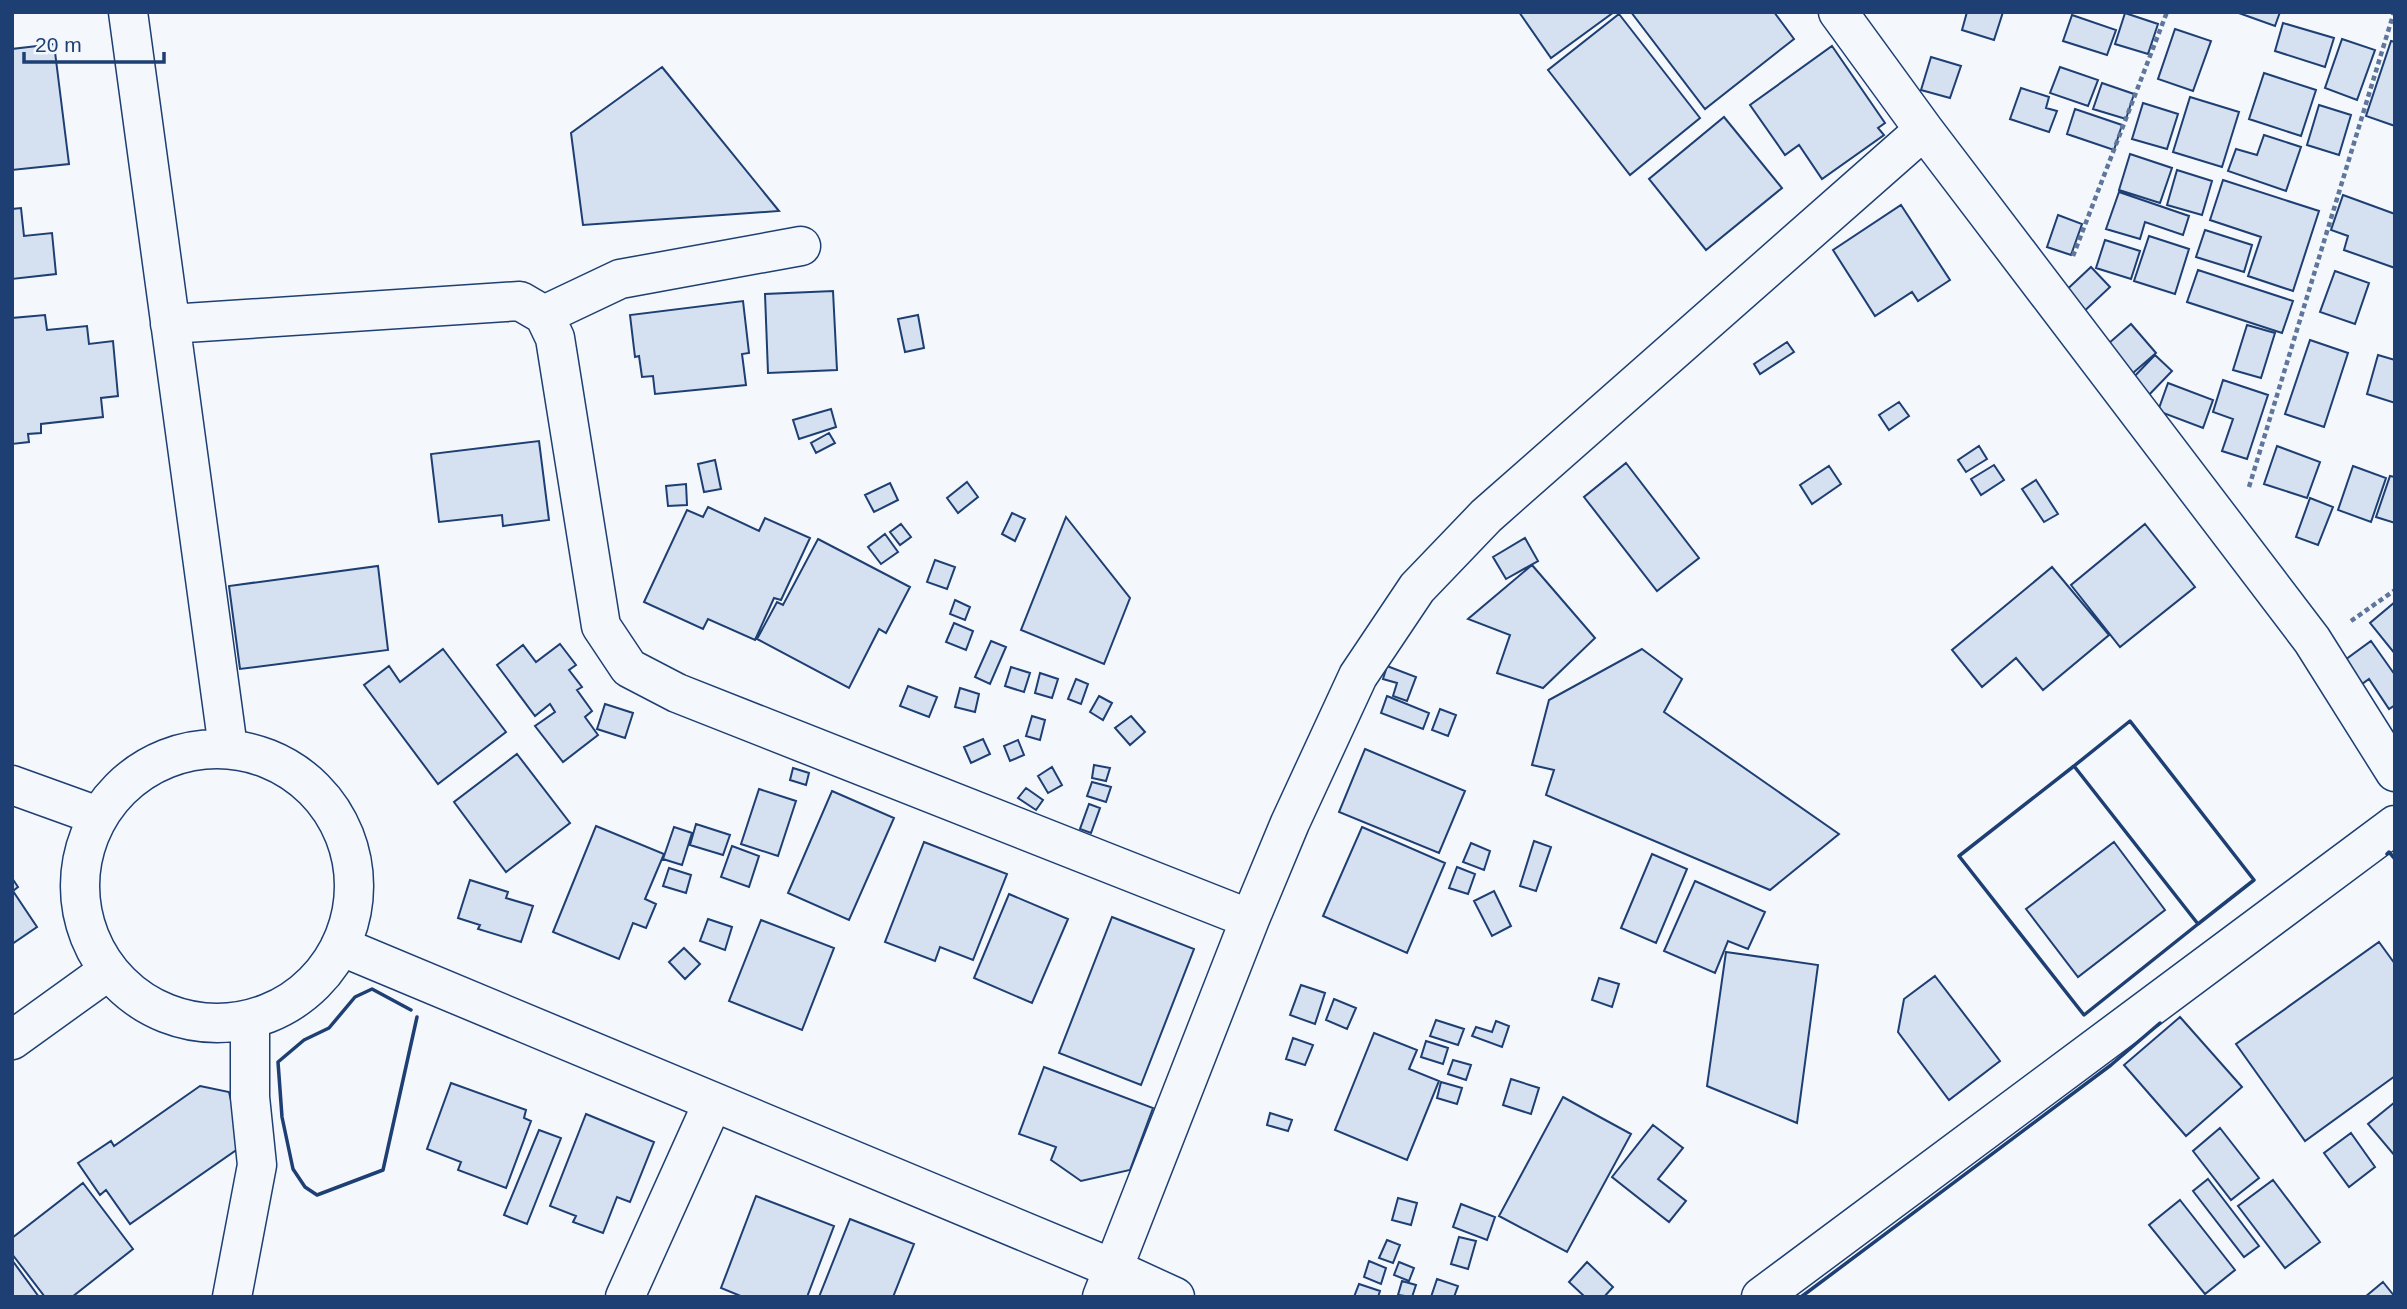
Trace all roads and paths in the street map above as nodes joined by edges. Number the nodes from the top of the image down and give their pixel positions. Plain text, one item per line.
1 (128, 12) edge
2 (1838, 12) edge
3 (2167, 12) edge
4 (2394, 12) edge
5 (1924, 130) junction
6 (801, 246) dead end
7 (2055, 303) junction
8 (544, 315) junction
9 (170, 324) junction
10 (2234, 538) junction
11 (2395, 590) edge
12 (2315, 646) junction
13 (228, 748) junction
14 (2395, 772) edge
15 (12, 785) edge
16 (98, 816) junction
17 (2395, 825) edge
18 (1250, 919) junction
19 (340, 946) junction
20 (108, 971) junction
21 (250, 1020) junction
22 (12, 1040) edge
23 (713, 1102) junction
24 (1108, 1283) edge
25 (232, 1297) edge
26 (625, 1297) edge
27 (1175, 1297) edge
28 (1761, 1297) edge

1 - 9 street
2 - 5 street
3 - 7 path
4 - 10 path
5 - 7 street
5 - 18 street
6 - 8 street
7 - 10 street
8 - 9 street
8 - 18 street
9 - 13 street
10 - 12 street
11 - 12 path
12 - 14 street
13 - 16 street
13 - 19 street
15 - 16 street
16 - 20 street
17 - 28 street
18 - 24 street
19 - 21 street
19 - 23 street
20 - 21 street
20 - 22 street
21 - 25 street
23 - 24 street
23 - 26 street
24 - 27 street

